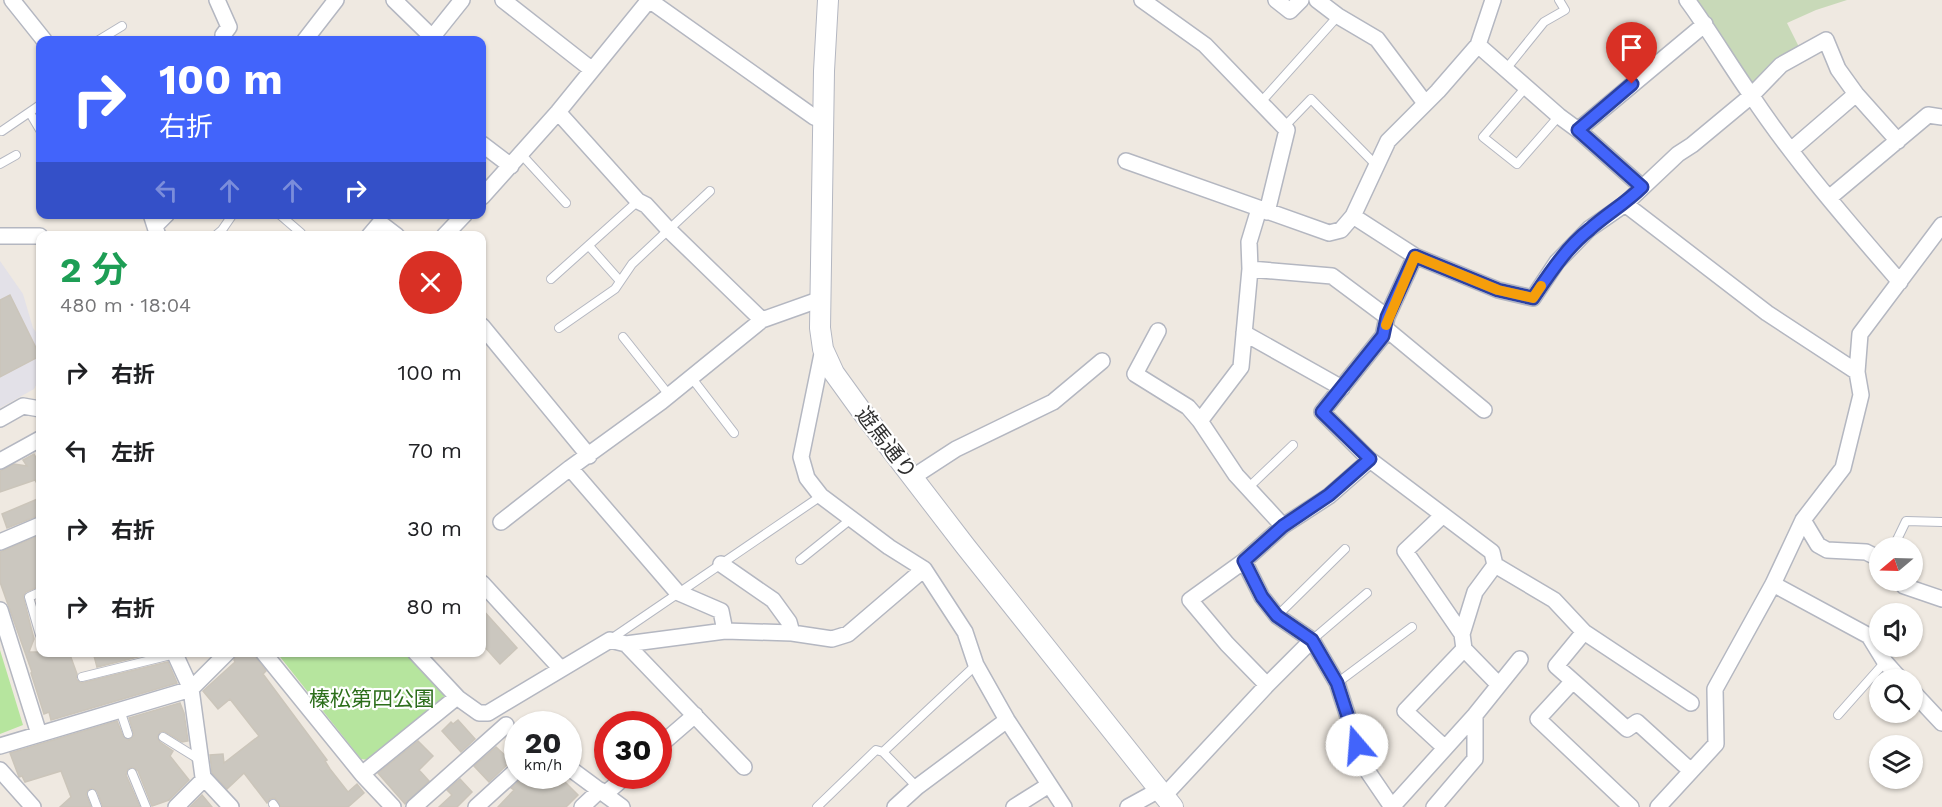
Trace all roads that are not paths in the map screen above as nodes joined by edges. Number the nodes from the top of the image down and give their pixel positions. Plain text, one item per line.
1 (12, 0) edge
2 (217, 0) edge
3 (336, 0) edge
4 (394, 0) edge
5 (462, 0) edge
6 (503, 0) edge
7 (649, 0) edge
8 (828, 0) edge
9 (1276, 0) edge
10 (1301, 0) edge
11 (1317, 0) edge
12 (1493, 0) edge
13 (1559, 0) edge
14 (1687, 0) edge
15 (1147, 1) edge
16 (1338, 16) junction
17 (1705, 24) junction
18 (122, 26) dead end
19 (41, 36) edge
20 (106, 36) edge
21 (225, 36) edge
22 (308, 36) edge
23 (429, 36) edge
24 (434, 36) edge
25 (1478, 45) junction
26 (591, 69) junction
27 (1506, 69) junction
28 (1526, 87) junction
29 (1856, 94) junction
30 (1751, 96) junction
31 (1261, 102) junction
32 (1425, 104) junction
33 (36, 108) edge
34 (558, 112) junction
35 (30, 113) junction
36 (1559, 116) junction
37 (1942, 117) edge
38 (824, 121) junction
39 (36, 123) edge
40 (1284, 127) junction
41 (1578, 130) junction
42 (2, 131) dead end
43 (1898, 141) junction
44 (486, 146) edge
45 (1791, 150) junction
46 (16, 155) dead end
47 (516, 160) junction
48 (1126, 161) dead end
49 (0, 164) edge
50 (1377, 166) junction
51 (1642, 187) junction
52 (710, 191) dead end
53 (486, 193) edge
54 (1829, 198) junction
55 (638, 201) junction
56 (566, 203) dead end
57 (1625, 204) junction
58 (1263, 211) junction
59 (1353, 216) junction
60 (285, 219) edge
61 (460, 219) edge
62 (1942, 225) edge
63 (669, 230) junction
64 (300, 231) edge
65 (373, 231) edge
66 (390, 231) edge
67 (449, 231) edge
68 (0, 236) edge
69 (36, 236) edge
70 (589, 246) junction
71 (1415, 256) junction
72 (1250, 269) junction
73 (551, 279) dead end
74 (620, 281) junction
75 (1900, 282) junction
76 (821, 299) junction
77 (762, 320) junction
78 (1386, 323) junction
79 (559, 328) dead end
80 (486, 331) edge
81 (1158, 331) dead end
82 (1244, 333) junction
83 (623, 337) dead end
84 (823, 349) junction
85 (1102, 362) dead end
86 (1857, 372) junction
87 (691, 377) junction
88 (1342, 388) junction
89 (669, 396) junction
90 (36, 408) edge
91 (1484, 410) dead end
92 (0, 419) edge
93 (1200, 421) junction
94 (734, 433) dead end
95 (36, 441) edge
96 (1293, 445) dead end
97 (589, 456) junction
98 (1370, 459) junction
99 (0, 461) edge
100 (570, 468) junction
101 (913, 477) junction
102 (1248, 488) junction
103 (821, 496) junction
104 (1443, 514) junction
105 (851, 519) junction
106 (1803, 520) junction
107 (501, 522) dead end
108 (1942, 522) edge
109 (36, 526) edge
110 (1283, 526) junction
111 (2, 537) edge
112 (1898, 537) edge
113 (1345, 549) dead end
114 (1869, 554) edge
115 (800, 560) dead end
116 (1244, 561) junction
117 (721, 564) junction
118 (1495, 565) junction
119 (924, 569) junction
120 (1773, 584) junction
121 (486, 588) edge
122 (1919, 591) edge
123 (680, 593) junction
124 (1367, 593) dead end
125 (36, 594) edge
126 (1942, 599) edge
127 (0, 610) edge
128 (1277, 616) junction
129 (36, 621) edge
130 (1412, 627) dead end
131 (725, 631) junction
132 (1584, 632) junction
133 (792, 633) junction
134 (610, 640) junction
135 (1312, 640) junction
136 (1463, 642) junction
137 (626, 644) junction
138 (160, 657) edge
139 (177, 657) edge
140 (223, 657) edge
141 (267, 657) edge
142 (420, 657) edge
143 (1520, 659) dead end
144 (1885, 662) junction
145 (976, 665) junction
146 (561, 669) junction
147 (1891, 669) edge
148 (82, 677) dead end
149 (1572, 682) junction
150 (1337, 683) junction
151 (1267, 685) junction
152 (1499, 685) junction
153 (191, 689) junction
154 (457, 696) junction
155 (1691, 703) dead end
156 (1923, 703) edge
157 (120, 710) junction
158 (488, 713) junction
159 (695, 715) junction
160 (1838, 715) dead end
161 (1475, 716) junction
162 (1007, 720) junction
163 (504, 723) edge
164 (1942, 723) edge
165 (39, 734) junction
166 (128, 734) dead end
167 (504, 734) edge
168 (672, 735) edge
169 (163, 737) dead end
170 (0, 746) edge
171 (1444, 747) junction
172 (883, 752) junction
173 (201, 761) junction
174 (744, 767) dead end
175 (0, 770) edge
176 (1691, 771) junction
177 (132, 773) dead end
178 (362, 774) junction
179 (582, 777) edge
180 (204, 779) junction
181 (504, 782) edge
182 (1049, 785) junction
183 (917, 787) junction
184 (606, 789) edge
185 (602, 792) junction
186 (92, 794) dead end
187 (1165, 798) edge
188 (33, 807) edge
189 (97, 807) edge
190 (146, 807) edge
191 (176, 807) edge
192 (231, 807) edge
193 (393, 807) edge
194 (414, 807) edge
195 (476, 807) edge
196 (582, 807) edge
197 (622, 807) edge
198 (817, 807) edge
199 (895, 807) edge
200 (1014, 807) edge
201 (1064, 807) edge
202 (1128, 807) edge
203 (1434, 807) edge
204 (1631, 807) edge
205 (1658, 807) edge

1 - 19 street
2 - 21 street
3 - 22 street
4 - 23 street
5 - 24 street
6 - 26 street
7 - 26 street
7 - 38 street
8 - 38 street, 遊馬通り
9 - 10 street
11 - 16 street
12 - 25 street
13 - 27 lane
14 - 17 street
15 - 31 street
16 - 31 lane
16 - 32 street
17 - 30 street
17 - 41 street
18 - 20 lane
25 - 27 street
25 - 32 street
26 - 34 street
27 - 28 street
28 - 36 street
28 - 36 lane
29 - 30 street
29 - 43 street
29 - 45 street
30 - 45 street
30 - 51 street
31 - 40 street
32 - 50 street
33 - 35 lane
34 - 47 street
34 - 55 street
35 - 39 lane
35 - 42 lane
36 - 41 street
37 - 43 street
38 - 76 street, 遊馬通り
40 - 50 lane
40 - 58 street
41 - 51 street
43 - 54 street
44 - 47 street
45 - 54 street
46 - 49 lane
47 - 53 street
47 - 56 lane
48 - 58 street
50 - 59 street
51 - 57 street
52 - 63 lane
54 - 75 street
55 - 63 street
55 - 70 lane
57 - 71 street
57 - 86 street
58 - 59 street
58 - 72 street
59 - 71 street
60 - 64 lane
61 - 67 street
62 - 75 street
63 - 74 lane
63 - 77 street
65 - 66 street
68 - 69 street
70 - 73 lane
70 - 74 lane
71 - 78 street
72 - 78 street
72 - 82 street
74 - 79 lane
75 - 86 street
76 - 77 street
76 - 84 street, 遊馬通り
77 - 87 street
78 - 88 street
78 - 91 street
80 - 97 street
81 - 93 street
82 - 88 street
82 - 93 street
83 - 89 lane
84 - 101 street, 遊馬通り
84 - 103 street
85 - 101 street
86 - 106 street
87 - 89 street
87 - 94 lane
88 - 98 street
89 - 97 street
90 - 92 street
93 - 102 street
95 - 99 street
96 - 102 lane
97 - 100 street
98 - 104 street
98 - 110 street
100 - 107 street
100 - 123 street
101 - 187 street, 遊馬通り
102 - 110 street
103 - 105 street
103 - 117 lane
104 - 118 street
104 - 136 street
105 - 115 lane
105 - 119 street
106 - 114 street
106 - 120 street
108 - 112 lane
109 - 111 street
110 - 116 street
113 - 128 lane
116 - 128 street
116 - 151 street
117 - 123 lane
117 - 133 street
118 - 132 street
118 - 136 street
119 - 133 street
119 - 145 street
120 - 144 street
120 - 176 street
121 - 146 street
122 - 126 street
123 - 131 street
123 - 134 lane
124 - 135 lane
125 - 129 lane
127 - 165 street
128 - 135 street
130 - 150 lane
131 - 133 street
131 - 137 street
132 - 149 street
132 - 155 street
134 - 137 street
134 - 146 street
135 - 150 street
135 - 151 street
136 - 152 street
136 - 171 street
137 - 159 street
138 - 148 lane
139 - 153 street
140 - 153 street
141 - 178 street
142 - 154 street
143 - 152 street
144 - 147 street
144 - 160 lane
145 - 162 street
145 - 172 lane
146 - 158 street
149 - 176 street
149 - 204 street
150 - 171 street
151 - 187 street
152 - 161 street
153 - 157 street
153 - 173 street
154 - 158 street
154 - 178 street
156 - 164 street
157 - 165 street
157 - 166 lane
158 - 163 street
159 - 168 street
159 - 174 street
161 - 171 street
161 - 203 street
162 - 182 street
162 - 183 street
165 - 170 street
167 - 194 street
169 - 173 lane
172 - 183 lane
172 - 198 lane
173 - 180 street
175 - 188 street
176 - 205 street
177 - 190 lane
178 - 193 street
179 - 185 street
180 - 191 street
180 - 192 street
181 - 195 street
182 - 200 street
182 - 201 street
183 - 199 street
184 - 185 street
185 - 196 street
185 - 197 street
186 - 189 lane
187 - 202 street

